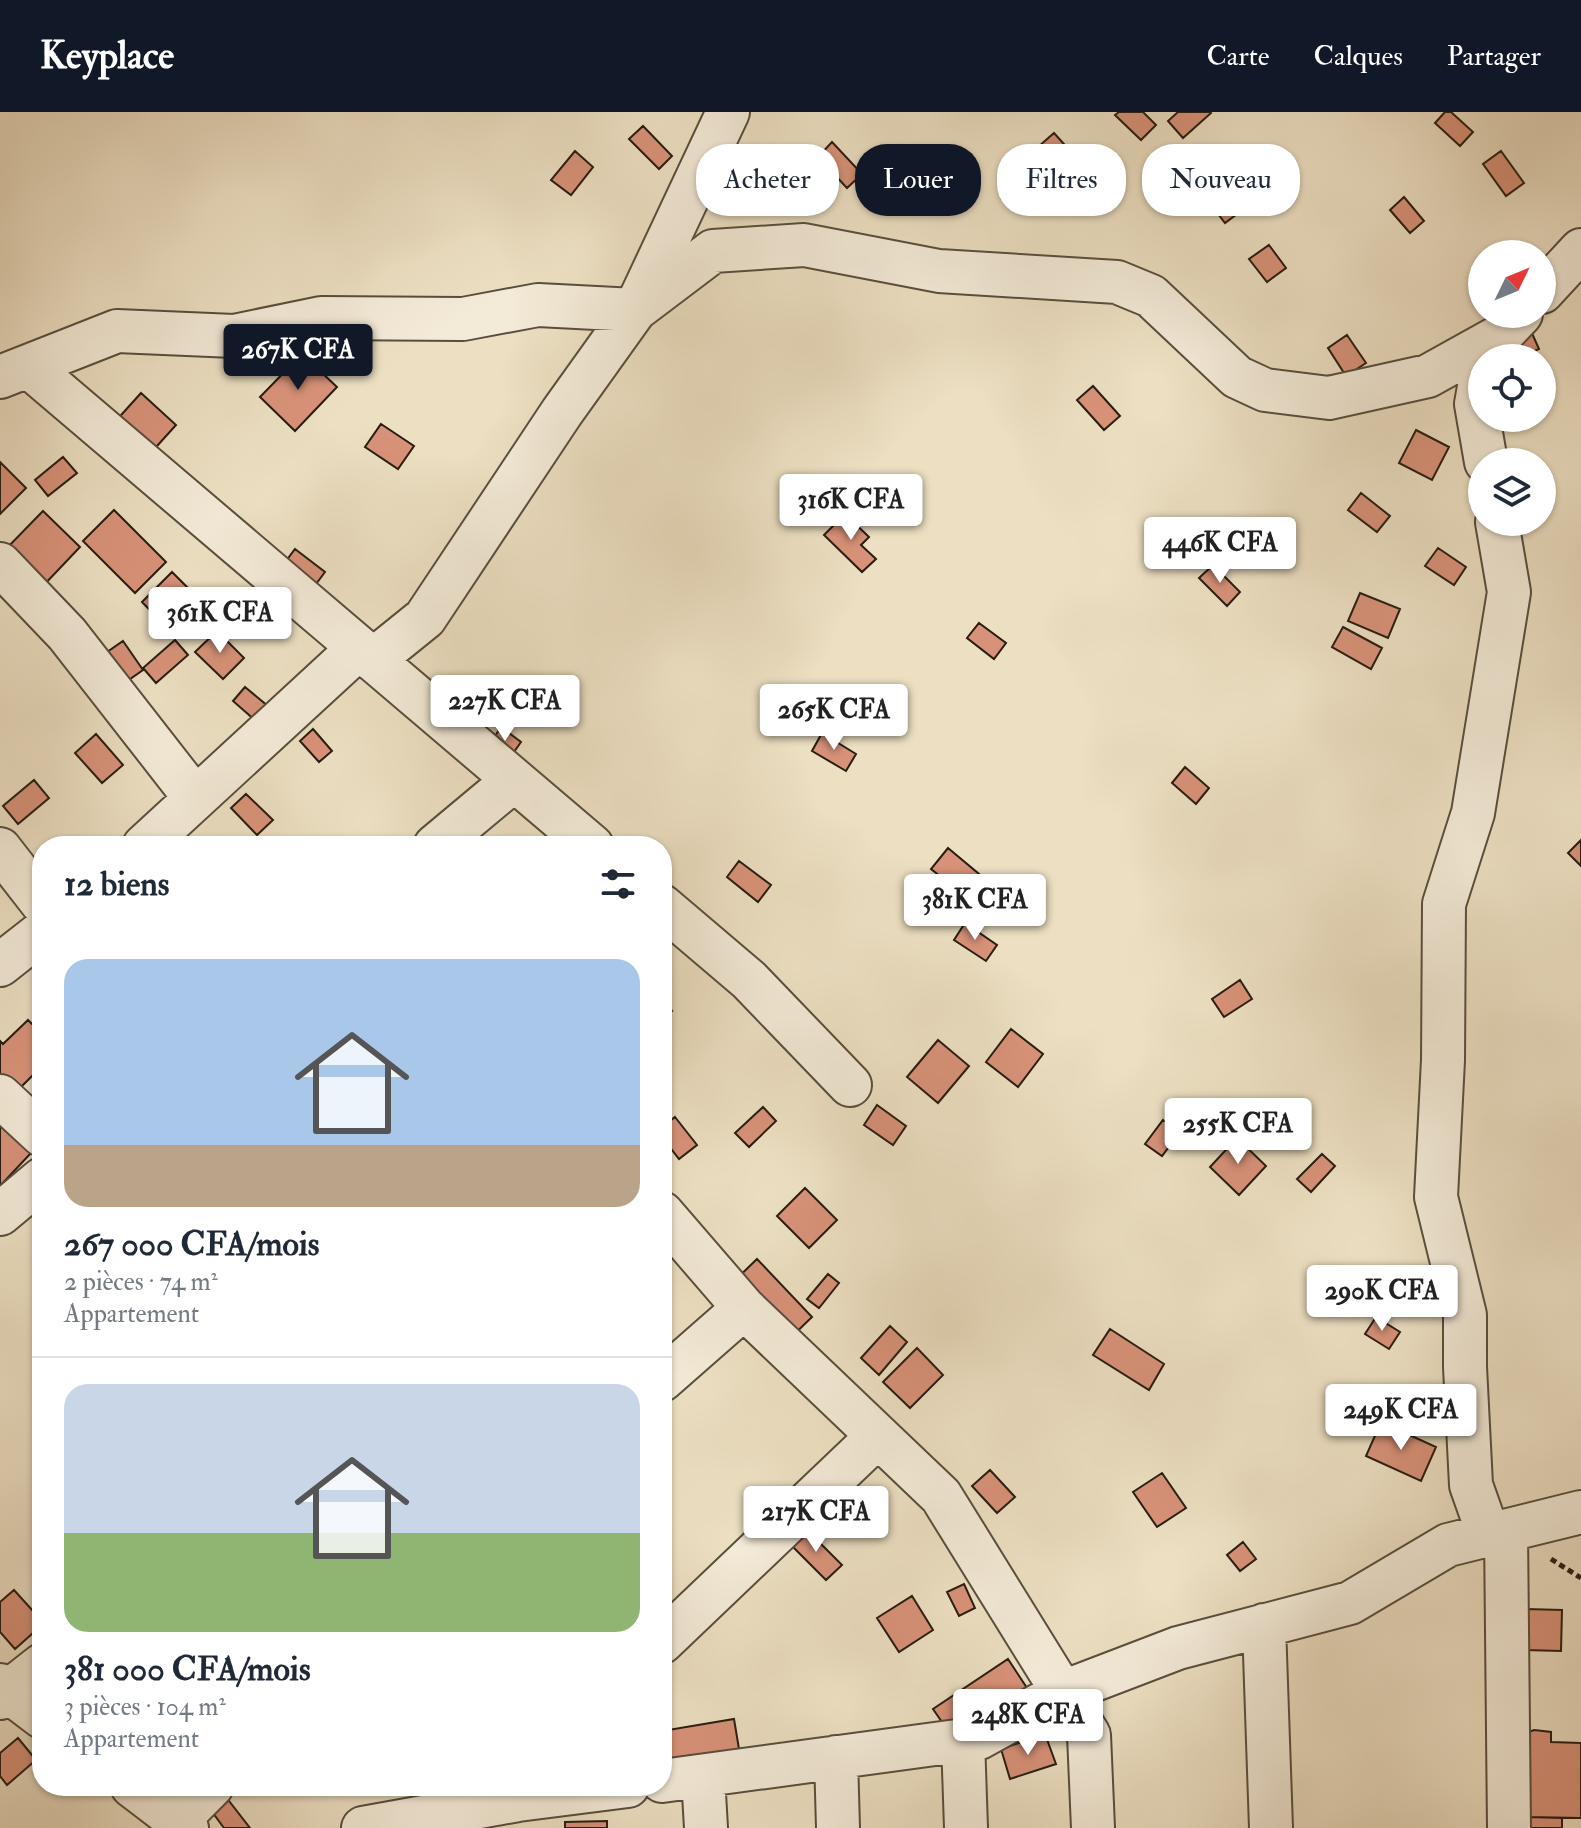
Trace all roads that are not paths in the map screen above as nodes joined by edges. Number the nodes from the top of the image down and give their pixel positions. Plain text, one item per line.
1 (728, 112) edge
2 (1581, 250) edge
3 (1556, 277) edge
4 (635, 310) junction
5 (1468, 358) edge
6 (14, 372) edge
7 (1499, 536) edge
8 (0, 564) edge
9 (366, 654) junction
10 (514, 780) junction
11 (195, 798) junction
12 (155, 836) edge
13 (447, 836) edge
14 (580, 836) edge
15 (0, 849) edge
16 (32, 890) edge
17 (672, 915) edge
18 (32, 940) edge
19 (0, 965) edge
20 (850, 1085) dead end
21 (0, 1096) edge
22 (32, 1126) edge
23 (32, 1187) edge
24 (0, 1214) edge
25 (672, 1225) edge
26 (744, 1308) junction
27 (672, 1371) edge
28 (878, 1436) junction
29 (1581, 1512) edge
30 (1498, 1533) junction
31 (1264, 1625) junction
32 (672, 1632) edge
33 (32, 1672) edge
34 (3, 1691) edge
35 (1063, 1692) junction
36 (32, 1710) edge
37 (963, 1740) junction
38 (836, 1757) junction
39 (703, 1776) junction
40 (672, 1780) edge
41 (145, 1796) edge
42 (204, 1796) edge
43 (577, 1796) edge
44 (546, 1802) edge
45 (182, 1824) edge
46 (363, 1828) edge
47 (706, 1828) edge
48 (838, 1828) edge
49 (966, 1828) edge
50 (1093, 1828) edge
51 (1271, 1828) edge
52 (1509, 1828) edge

1 - 4 street
2 - 3 street
4 - 5 street
4 - 6 street
4 - 9 street
6 - 9 street
7 - 30 street
8 - 11 street
9 - 10 street
9 - 11 street
10 - 13 street
10 - 14 street
11 - 12 street
15 - 16 street
17 - 20 street
18 - 19 street
21 - 22 street
23 - 24 street
25 - 26 street
26 - 27 street
26 - 28 street
28 - 32 street
28 - 35 street
29 - 30 street
30 - 31 street
30 - 52 street
31 - 35 street
31 - 51 street
33 - 34 street
34 - 36 street
35 - 37 street
35 - 50 street
37 - 38 street
37 - 49 street
38 - 39 street
38 - 48 street
39 - 40 street
39 - 47 street
41 - 45 street
42 - 45 street
43 - 44 street
44 - 46 street

